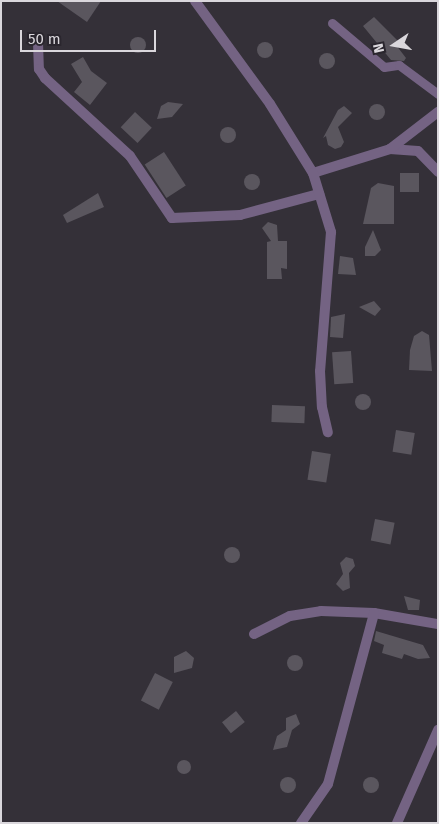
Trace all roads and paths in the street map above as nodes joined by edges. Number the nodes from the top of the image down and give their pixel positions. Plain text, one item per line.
1 (195, 1) edge
2 (332, 22) dead end
3 (38, 43) dead end
4 (438, 94) edge
5 (438, 112) edge
6 (390, 148) junction
7 (438, 172) edge
8 (313, 173) junction
9 (319, 194) junction
10 (328, 432) dead end
11 (374, 613) junction
12 (438, 624) edge
13 (254, 634) dead end
14 (438, 730) edge
15 (301, 823) edge
16 (398, 823) edge

1 - 8 street
2 - 4 lane
3 - 9 street
5 - 6 street
6 - 7 street
6 - 8 street
8 - 9 street
9 - 10 street
11 - 12 street
11 - 13 street
11 - 15 street
14 - 16 street

